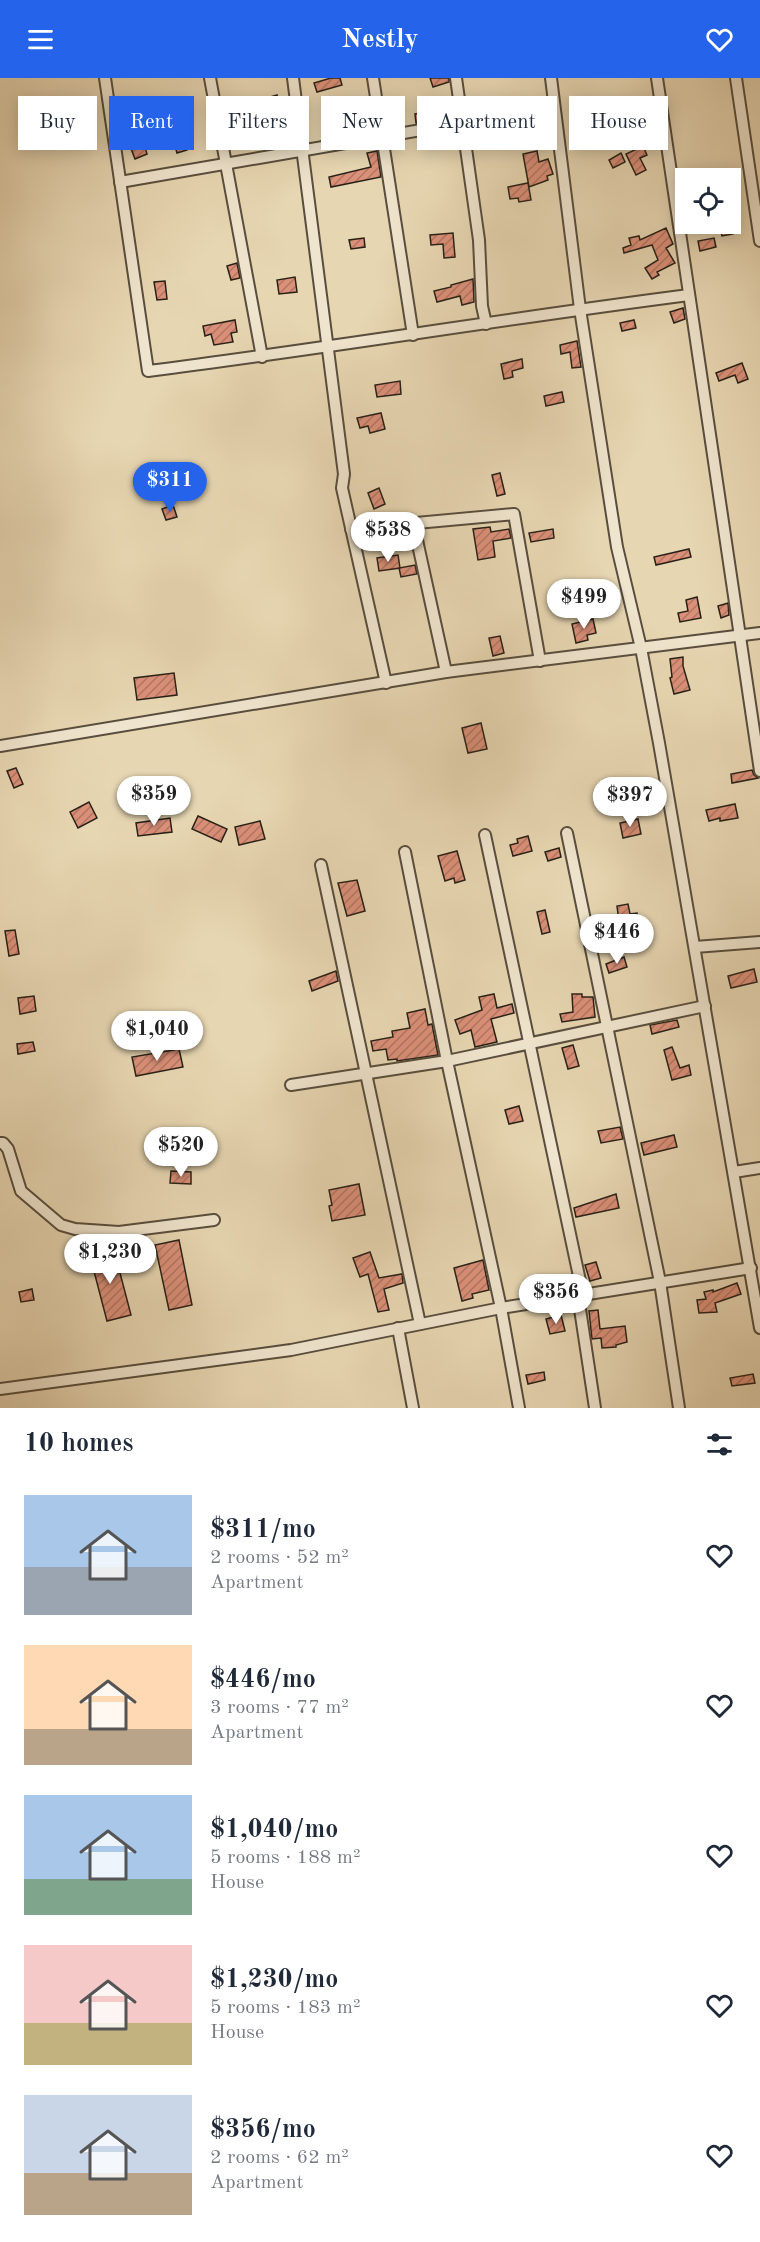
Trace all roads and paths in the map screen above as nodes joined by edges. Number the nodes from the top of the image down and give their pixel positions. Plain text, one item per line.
1 (105, 78) edge
2 (210, 78) edge
3 (293, 78) edge
4 (373, 78) edge
5 (456, 78) edge
6 (550, 78) edge
7 (657, 78) edge
8 (736, 78) edge
9 (295, 96) edge
10 (375, 96) edge
11 (459, 96) edge
12 (552, 96) edge
13 (557, 130) edge
14 (296, 150) edge
15 (301, 150) edge
16 (383, 150) edge
17 (467, 150) edge
18 (226, 164) junction
19 (120, 182) junction
20 (760, 241) edge
21 (689, 295) junction
22 (580, 309) junction
23 (486, 324) junction
24 (413, 335) junction
25 (329, 348) junction
26 (262, 357) junction
27 (413, 522) junction
28 (351, 529) junction
29 (760, 633) edge
30 (740, 635) junction
31 (641, 648) junction
32 (540, 661) junction
33 (446, 672) junction
34 (386, 683) junction
35 (0, 746) edge
36 (760, 771) edge
37 (567, 833) dead end
38 (485, 835) dead end
39 (405, 852) dead end
40 (321, 865) dead end
41 (760, 942) edge
42 (695, 947) junction
43 (705, 1006) junction
44 (608, 1027) junction
45 (529, 1044) junction
46 (447, 1061) junction
47 (366, 1073) junction
48 (291, 1085) dead end
49 (0, 1143) edge
50 (760, 1168) edge
51 (734, 1172) junction
52 (214, 1220) dead end
53 (751, 1268) junction
54 (660, 1282) junction
55 (580, 1295) junction
56 (501, 1308) junction
57 (420, 1324) junction
58 (398, 1328) junction
59 (760, 1328) edge
60 (0, 1389) edge
61 (413, 1408) edge
62 (519, 1408) edge
63 (595, 1408) edge
64 (679, 1408) edge

1 - 19 street
2 - 18 street
3 - 9 street
4 - 10 street
5 - 11 street
6 - 12 street
7 - 21 street
8 - 20 street
13 - 22 street
14 - 18 street
15 - 25 street
16 - 24 street
17 - 23 street
18 - 19 street
18 - 26 street
19 - 26 street
21 - 22 street
21 - 30 street
22 - 23 street
22 - 31 street
23 - 24 street
24 - 25 street
25 - 26 street
25 - 28 street
27 - 28 street
27 - 32 street
27 - 33 street
28 - 34 street
29 - 30 street
30 - 31 street
30 - 36 street
31 - 32 street
31 - 42 street
32 - 33 street
33 - 34 street
34 - 35 street
37 - 44 street
38 - 45 street
39 - 46 street
40 - 47 street
41 - 42 street
42 - 43 street
43 - 44 street
43 - 51 street
44 - 45 street
44 - 54 street
45 - 46 street
45 - 55 street
46 - 47 street
46 - 56 street
47 - 48 street
47 - 57 street
49 - 52 street
50 - 51 street
51 - 53 street
53 - 54 street
53 - 59 street
54 - 55 street
54 - 64 street
55 - 56 street
55 - 63 street
56 - 57 street
56 - 62 street
57 - 58 street
58 - 60 street
58 - 61 street

